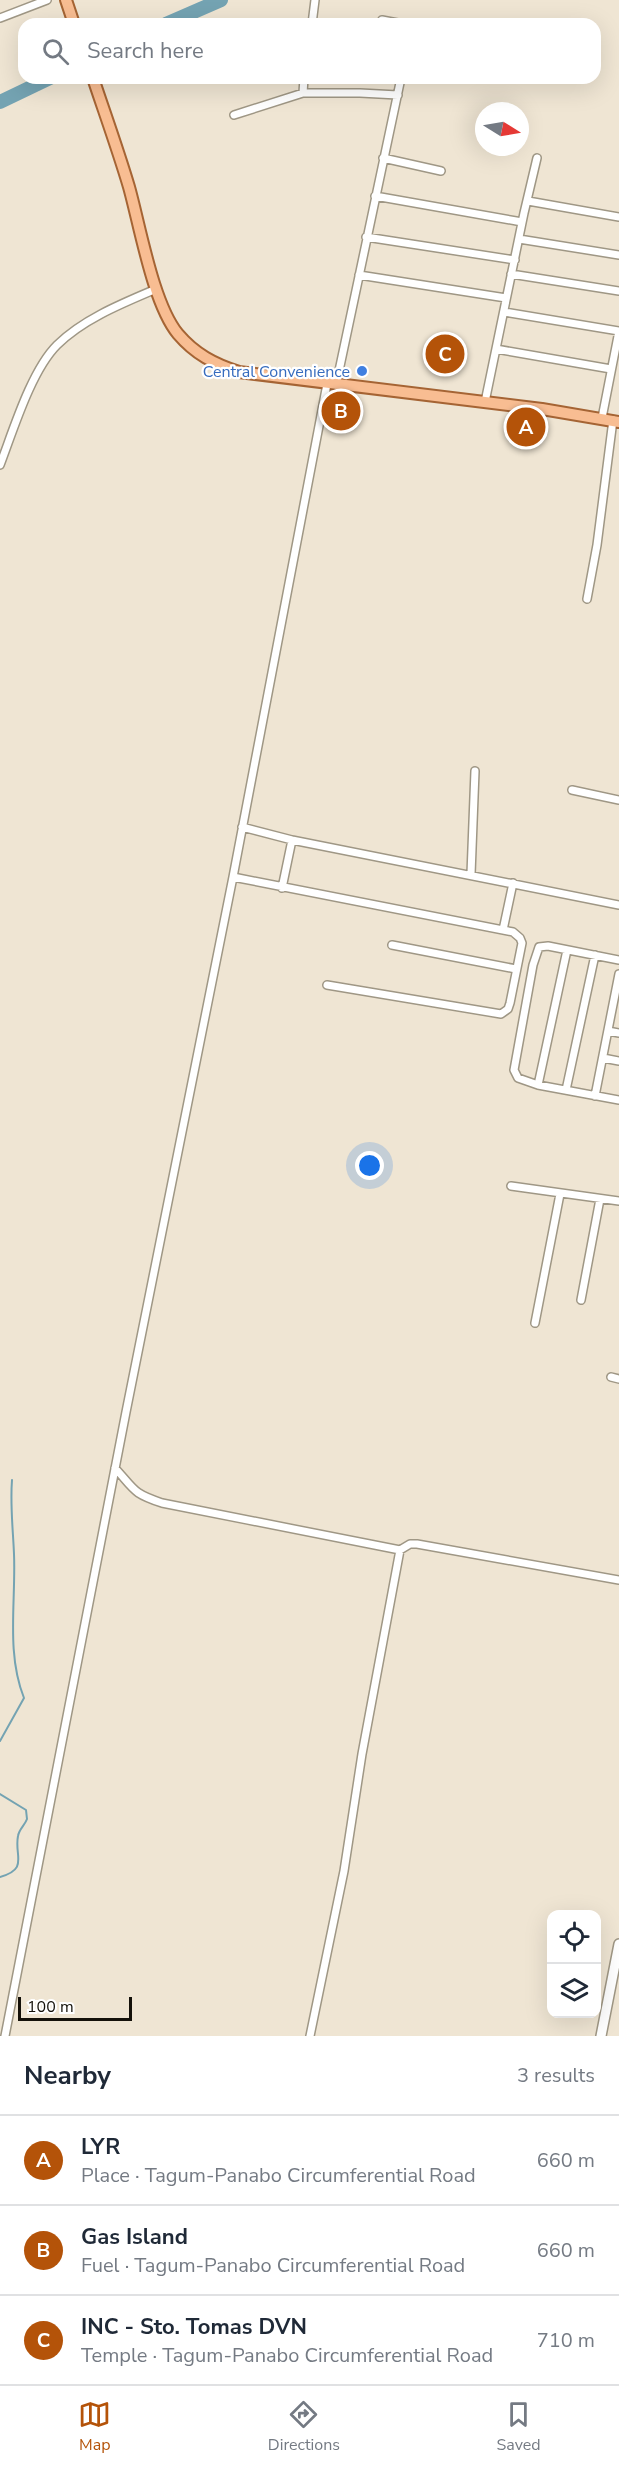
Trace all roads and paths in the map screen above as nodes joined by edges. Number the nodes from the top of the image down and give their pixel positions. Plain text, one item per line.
1 (47, 0) edge
2 (66, 0) edge
3 (315, 0) edge
4 (0, 18) edge
5 (72, 18) edge
6 (313, 18) edge
7 (95, 84) edge
8 (304, 84) edge
9 (400, 84) edge
10 (303, 93) junction
11 (398, 95) junction
12 (234, 115) dead end
13 (383, 158) junction
14 (537, 158) dead end
15 (441, 171) dead end
16 (375, 196) junction
17 (528, 201) junction
18 (619, 217) edge
19 (522, 222) junction
20 (366, 237) junction
21 (519, 239) junction
22 (619, 255) edge
23 (515, 260) junction
24 (511, 274) junction
25 (359, 275) junction
26 (156, 288) junction
27 (619, 291) edge
28 (506, 298) junction
29 (504, 312) junction
30 (619, 331) edge
31 (496, 349) junction
32 (611, 369) junction
33 (331, 384) junction
34 (485, 402) junction
35 (611, 420) edge
36 (0, 465) edge
37 (586, 599) dead end
38 (475, 771) dead end
39 (572, 790) dead end
40 (619, 800) edge
41 (242, 827) junction
42 (292, 840) junction
43 (471, 874) junction
44 (233, 877) junction
45 (513, 883) junction
46 (282, 888) junction
47 (619, 905) edge
48 (502, 930) junction
49 (392, 945) dead end
50 (567, 950) junction
51 (595, 955) junction
52 (619, 960) edge
53 (516, 969) junction
54 (619, 974) edge
55 (327, 985) dead end
56 (618, 989) edge
57 (608, 1031) junction
58 (619, 1033) edge
59 (603, 1058) junction
60 (619, 1061) edge
61 (538, 1085) junction
62 (566, 1090) junction
63 (595, 1095) junction
64 (619, 1100) edge
65 (511, 1186) dead end
66 (560, 1194) junction
67 (600, 1199) junction
68 (619, 1201) edge
69 (581, 1299) dead end
70 (535, 1323) dead end
71 (115, 1468) junction
72 (400, 1550) junction
73 (619, 1580) edge
74 (619, 1944) edge
75 (5, 2036) edge
76 (310, 2036) edge
77 (601, 2036) edge

1 - 4 street
2 - 5 main road
3 - 6 street
7 - 26 main road
8 - 10 street
9 - 11 street
10 - 11 street
10 - 12 street
11 - 13 street
13 - 15 street
13 - 16 street
14 - 17 street
16 - 19 street
16 - 20 street
17 - 18 street
17 - 19 street
19 - 21 street
20 - 23 street
20 - 25 street
21 - 22 street
21 - 23 street
23 - 24 street
24 - 27 street
24 - 28 street
25 - 28 street
25 - 33 street
26 - 33 main road
26 - 36 street
28 - 29 street
29 - 30 street
29 - 31 street
30 - 32 street
31 - 32 street
31 - 34 street
32 - 35 street
33 - 34 main road
33 - 41 street
34 - 35 main road
35 - 37 street
38 - 43 street
39 - 40 street
41 - 42 street
41 - 44 street
42 - 43 street
42 - 46 street
43 - 45 street
44 - 46 street
44 - 71 street
45 - 47 street
45 - 48 street
46 - 48 street
48 - 53 street
49 - 53 street
50 - 51 street
50 - 61 street
50 - 61 street
51 - 52 street
51 - 62 street
53 - 55 street
54 - 56 street
56 - 57 street
57 - 58 street
57 - 59 street
59 - 60 street
59 - 63 street
61 - 62 street
62 - 63 street
63 - 64 street
65 - 66 street
66 - 67 street
66 - 70 street
67 - 68 street
67 - 69 street
71 - 72 street
71 - 75 street
72 - 73 street
72 - 76 street
74 - 77 main road

